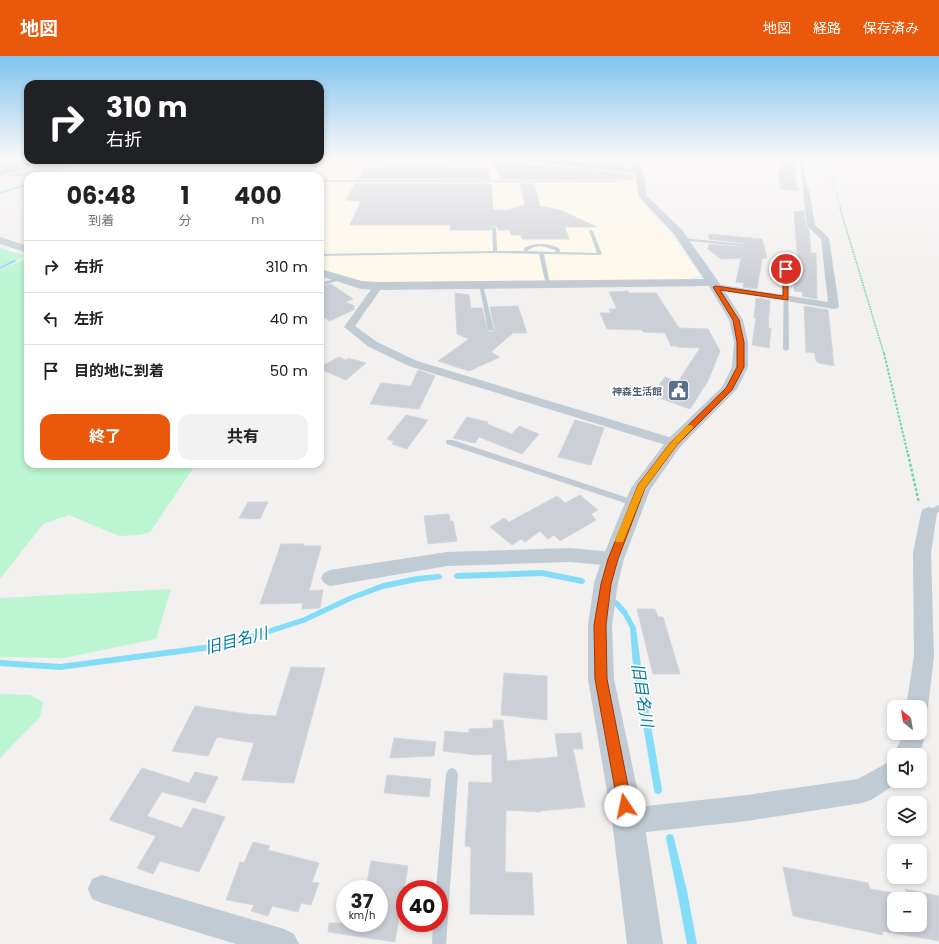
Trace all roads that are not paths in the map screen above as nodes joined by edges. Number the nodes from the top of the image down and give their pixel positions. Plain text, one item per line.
1 (645, 199) edge
2 (808, 199) edge
3 (494, 228) dead end
4 (591, 231) dead end
5 (682, 239) junction
6 (0, 240) edge
7 (741, 245) dead end
8 (24, 249) edge
9 (495, 252) junction
10 (526, 252) junction
11 (541, 252) junction
12 (558, 252) junction
13 (324, 255) edge
14 (786, 269) dead end
15 (324, 274) edge
16 (338, 279) junction
17 (324, 284) edge
18 (714, 284) junction
19 (481, 285) junction
20 (548, 285) junction
21 (378, 286) junction
22 (786, 298) junction
23 (491, 330) dead end
24 (786, 349) dead end
25 (450, 442) dead end
26 (674, 444) junction
27 (634, 502) junction
28 (932, 514) edge
29 (613, 559) junction
30 (330, 578) dead end
31 (918, 700) edge
32 (452, 774) dead end
33 (887, 775) edge
34 (628, 820) junction
35 (102, 889) dead end
36 (284, 944) edge
37 (439, 944) edge
38 (645, 944) edge

1 - 5 street
2 - 22 street
3 - 9 lane
4 - 12 lane
5 - 7 lane
5 - 18 street
6 - 8 street
9 - 10 lane
9 - 13 lane
10 - 11 lane
10 - 12 lane
11 - 12 lane
11 - 20 lane
14 - 22 lane
15 - 16 street
16 - 17 lane
16 - 21 street
18 - 20 street
18 - 22 street
18 - 26 street
19 - 20 street
19 - 21 street
19 - 23 lane
21 - 26 street
22 - 24 lane
25 - 27 lane
26 - 27 street
27 - 29 street
28 - 31 street
29 - 30 street
29 - 34 street
32 - 37 lane
33 - 34 street
34 - 38 street
35 - 36 street

